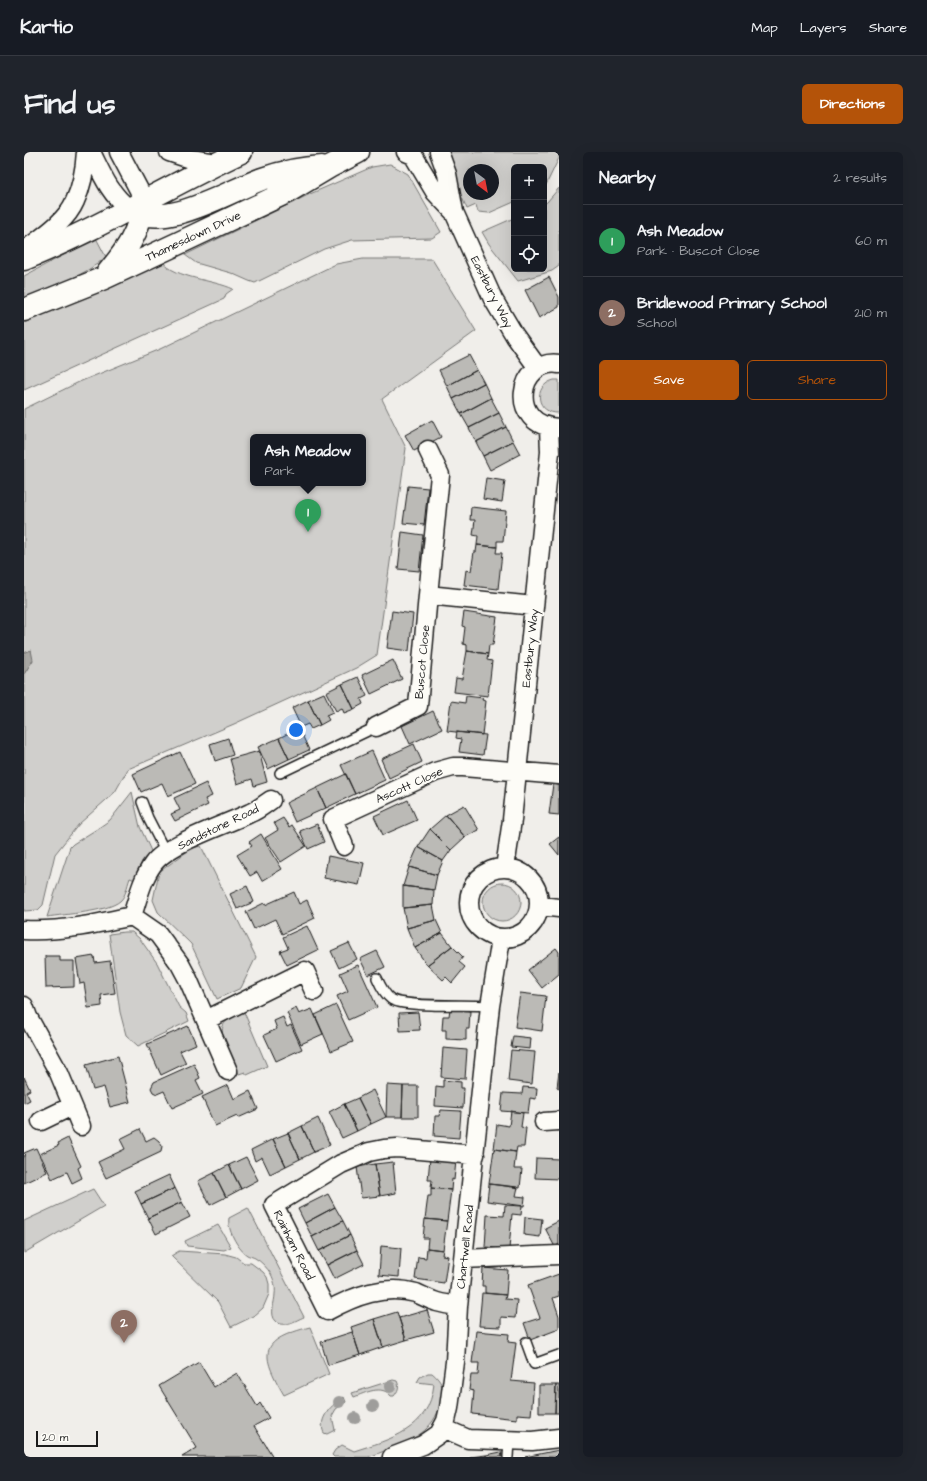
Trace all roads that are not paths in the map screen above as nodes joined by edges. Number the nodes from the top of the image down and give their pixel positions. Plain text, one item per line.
1 (86, 152) edge
2 (91, 152) edge
3 (119, 152) edge
4 (169, 152) edge
5 (241, 152) edge
6 (358, 152) edge
7 (439, 152) edge
8 (411, 153) edge
9 (217, 163) junction
10 (329, 167) junction
11 (137, 208) junction
12 (454, 212) junction
13 (24, 251) edge
14 (24, 259) edge
15 (104, 278) junction
16 (24, 310) edge
17 (559, 364) edge
18 (538, 368) junction
19 (554, 428) edge
20 (428, 450) dead end
21 (428, 595) junction
22 (534, 606) junction
23 (376, 727) joint
24 (517, 771) junction
25 (280, 773) dead end
26 (559, 775) edge
27 (271, 800) dead end
28 (142, 802) dead end
29 (344, 846) dead end
30 (166, 853) junction
31 (505, 868) junction
32 (539, 906) junction
33 (559, 908) edge
34 (132, 916) junction
35 (24, 930) edge
36 (501, 939) junction
37 (377, 978) dead end
38 (314, 991) dead end
39 (24, 1006) edge
40 (490, 1006) junction
41 (206, 1020) junction
42 (228, 1071) dead end
43 (72, 1106) junction
44 (41, 1120) dead end
45 (81, 1126) dead end
46 (475, 1155) junction
47 (559, 1255) edge
48 (463, 1259) junction
49 (458, 1306) junction
50 (526, 1342) dead end
51 (559, 1355) edge
52 (443, 1428) junction
53 (559, 1438) edge
54 (508, 1449) edge
55 (392, 1457) edge

1 - 13 street
2 - 11 street
3 - 11 street
4 - 9 street
5 - 9 main road
6 - 10 main road, Thamesdown Drive
7 - 12 street, Eastbury Way
8 - 12 street, Eastbury Way
9 - 11 main road
10 - 11 main road
10 - 15 main road, Thamesdown Drive
11 - 14 main road
11 - 15 main road
12 - 18 street, Eastbury Way
15 - 16 main road, Thamesdown Drive
17 - 18 street
18 - 19 street, Eastbury Way
19 - 22 street, Eastbury Way
20 - 21 street, Buscot Close
21 - 22 street
21 - 23 street, Buscot Close
22 - 24 street, Eastbury Way
23 - 25 lane
24 - 26 street
24 - 29 street, Ascott Close
24 - 31 street, Eastbury Way
27 - 30 street, Sandstone Road
28 - 30 lane
30 - 34 street, Sandstone Road
31 - 32 street
31 - 36 street
32 - 33 street
32 - 36 street
34 - 35 street
34 - 41 street
36 - 40 street, Chartwell Road
37 - 40 lane
38 - 41 street
39 - 43 street
40 - 46 street, Chartwell Road
41 - 42 street
43 - 44 street
43 - 45 street
46 - 48 street, Chartwell Road
46 - 49 street, Rainham Road
47 - 48 street
48 - 49 street, Chartwell Road
49 - 52 street, Chartwell Road
50 - 51 lane
52 - 54 street
52 - 55 street
53 - 54 street

